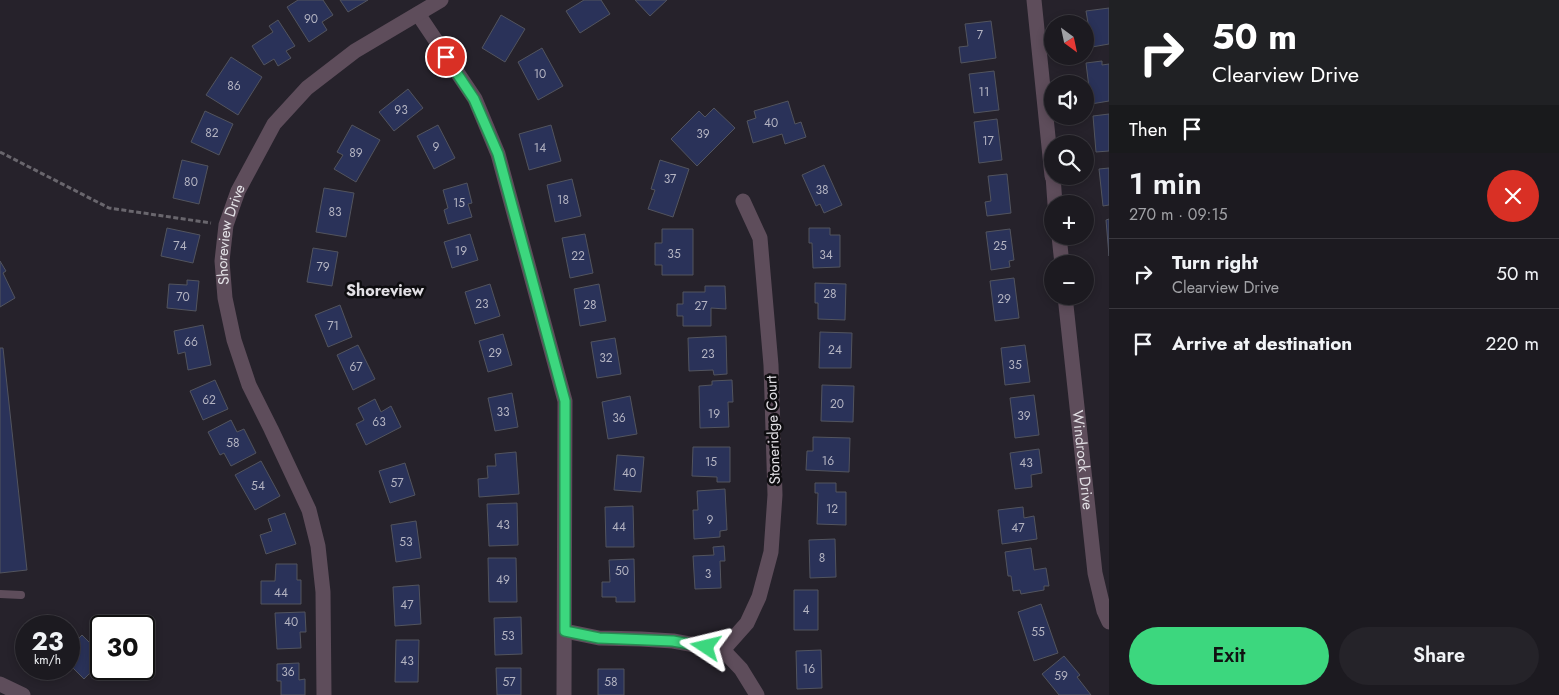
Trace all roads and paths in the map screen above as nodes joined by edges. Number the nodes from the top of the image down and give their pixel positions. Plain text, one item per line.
1 (441, 0) edge
2 (1034, 0) edge
3 (418, 14) junction
4 (1048, 135) edge
5 (0, 152) edge
6 (743, 200) dead end
7 (226, 226) junction
8 (1066, 305) edge
9 (0, 594) edge
10 (21, 595) dead end
11 (1109, 622) edge
12 (565, 631) junction
13 (723, 650) junction
14 (0, 684) edge
15 (23, 695) edge
16 (324, 695) edge
17 (564, 695) edge
18 (756, 695) edge

1 - 3 street, Shoreview Drive
2 - 4 street
3 - 7 street, Shoreview Drive
3 - 12 street
5 - 7 path
6 - 13 street, Stoneridge Court
7 - 16 street, Shoreview Drive
8 - 11 street, Windrock Drive
9 - 10 lane
12 - 13 street
12 - 17 street
13 - 18 street
14 - 15 street

